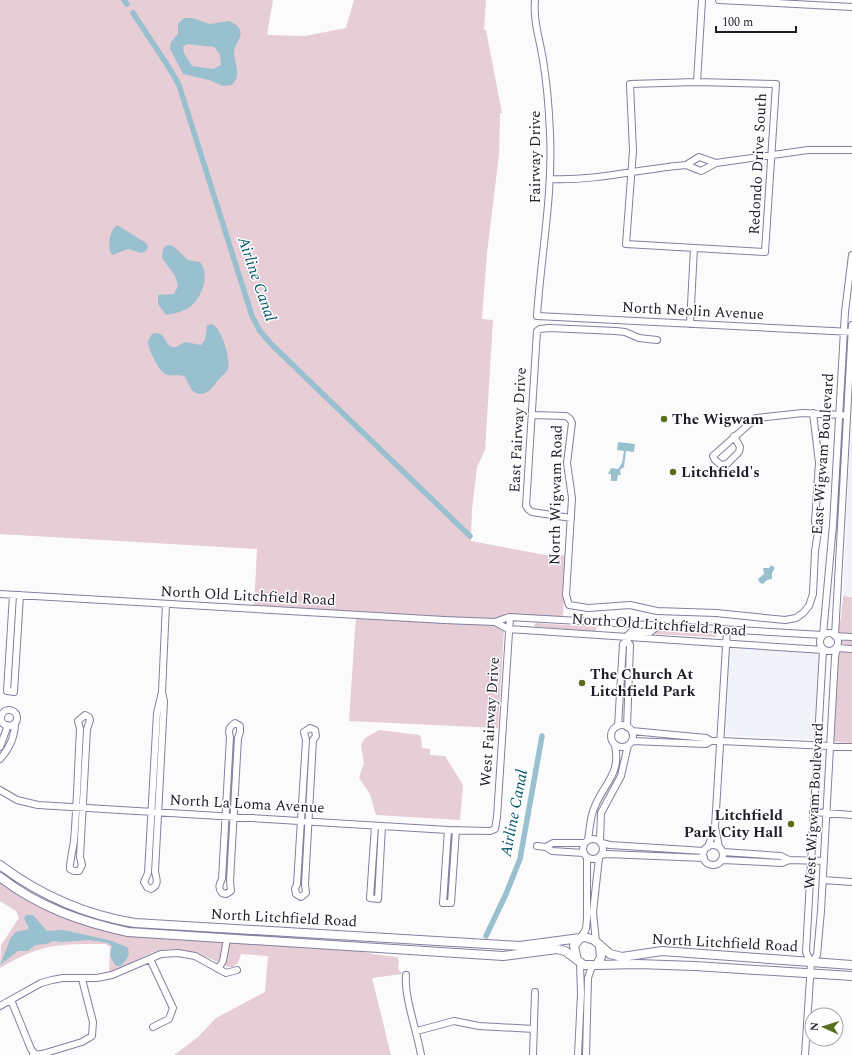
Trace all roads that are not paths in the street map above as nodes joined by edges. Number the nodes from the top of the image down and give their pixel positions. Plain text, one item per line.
1 (535, 0) edge
2 (702, 0) edge
3 (719, 0) edge
4 (852, 7) edge
5 (697, 82) junction
6 (852, 150) edge
7 (771, 154) junction
8 (716, 163) junction
9 (686, 165) junction
10 (632, 172) junction
11 (550, 179) junction
12 (694, 248) junction
13 (852, 255) edge
14 (851, 275) junction
15 (852, 283) edge
16 (537, 316) joint
17 (690, 324) junction
18 (852, 325) edge
19 (849, 332) edge
20 (657, 340) dead end
21 (813, 413) junction
22 (839, 414) junction
23 (532, 415) junction
24 (847, 415) junction
25 (734, 436) junction
26 (571, 518) junction
27 (0, 594) edge
28 (17, 595) junction
29 (166, 604) junction
30 (510, 617) junction
31 (494, 622) junction
32 (658, 626) junction
33 (508, 629) junction
34 (727, 630) junction
35 (823, 635) junction
36 (835, 636) junction
37 (852, 637) edge
38 (627, 639) junction
39 (726, 642) junction
40 (836, 648) junction
41 (852, 649) edge
42 (823, 650) junction
43 (12, 664) dead end
44 (162, 692) junction
45 (618, 726) junction
46 (630, 729) junction
47 (720, 740) junction
48 (711, 741) junction
49 (630, 743) junction
50 (615, 745) junction
51 (819, 745) junction
52 (829, 745) junction
53 (852, 746) edge
54 (0, 747) edge
55 (7, 750) junction
56 (154, 757) junction
57 (161, 757) junction
58 (0, 759) edge
59 (78, 760) junction
60 (85, 760) junction
61 (228, 768) junction
62 (236, 769) junction
63 (304, 772) junction
64 (311, 772) junction
65 (0, 790) edge
66 (80, 808) junction
67 (150, 812) junction
68 (158, 812) junction
69 (813, 812) junction
70 (826, 814) junction
71 (852, 815) edge
72 (226, 816) junction
73 (233, 817) junction
74 (301, 820) junction
75 (308, 820) junction
76 (374, 826) junction
77 (382, 826) junction
78 (715, 827) junction
79 (495, 828) joint
80 (448, 830) junction
81 (456, 830) junction
82 (586, 841) junction
83 (601, 841) junction
84 (74, 845) junction
85 (81, 845) junction
86 (537, 846) dead end
87 (546, 847) junction
88 (706, 849) junction
89 (721, 849) junction
90 (149, 851) junction
91 (156, 851) junction
92 (586, 855) junction
93 (223, 856) junction
94 (232, 856) junction
95 (600, 856) junction
96 (704, 858) junction
97 (299, 860) junction
98 (306, 860) junction
99 (723, 860) junction
100 (789, 860) junction
101 (810, 861) junction
102 (824, 861) junction
103 (372, 863) junction
104 (380, 864) junction
105 (0, 865) edge
106 (445, 867) junction
107 (453, 867) junction
108 (0, 878) edge
109 (823, 880) junction
110 (852, 882) edge
111 (581, 938) junction
112 (227, 939) junction
113 (598, 944) junction
114 (150, 959) junction
115 (578, 961) junction
116 (811, 963) junction
117 (852, 965) edge
118 (594, 966) junction
119 (218, 969) junction
120 (237, 970) dead end
121 (810, 974) junction
122 (406, 975) dead end
123 (852, 976) edge
124 (82, 979) junction
125 (534, 992) dead end
126 (11, 1000) junction
127 (0, 1006) edge
128 (153, 1027) dead end
129 (534, 1029) junction
130 (417, 1031) junction
131 (34, 1054) edge
132 (421, 1055) edge
133 (534, 1055) edge
134 (578, 1055) edge
135 (586, 1055) edge
136 (805, 1055) edge

1 - 11 street, Fairway Drive
2 - 5 street
3 - 4 street
5 - 7 street, Redondo Drive South
5 - 10 street
6 - 7 street
7 - 8 street
7 - 12 street, Redondo Drive South
8 - 9 street
8 - 9 street
9 - 10 street
10 - 11 street
10 - 12 street
11 - 16 street, Fairway Drive
12 - 17 street
13 - 14 street, East Wigwam Boulevard
14 - 15 street, East Wigwam Boulevard
14 - 19 street, East Wigwam Boulevard
16 - 17 street, North Neolin Avenue
17 - 19 street, North Neolin Avenue
18 - 19 street, East Wigwam Boulevard
19 - 22 street, East Wigwam Boulevard
19 - 24 street, East Wigwam Boulevard
20 - 23 street, East Fairway Drive
21 - 22 street
21 - 25 street
21 - 26 street, North Wigwam Road
22 - 24 street
22 - 35 street, East Wigwam Boulevard
23 - 26 street, East Fairway Drive
23 - 26 street, North Wigwam Road
24 - 36 street, East Wigwam Boulevard
25 - 25 street
27 - 28 street, North Old Litchfield Road
28 - 29 street, North Old Litchfield Road
28 - 43 street
29 - 31 street, North Old Litchfield Road
29 - 44 street
30 - 31 street, North Old Litchfield Road
30 - 32 street, North Old Litchfield Road
30 - 33 street, West Fairway Drive
31 - 33 street, North Old Litchfield Road
32 - 34 street, North Old Litchfield Road
32 - 38 street
33 - 38 street, North Old Litchfield Road
33 - 79 street, West Fairway Drive
34 - 35 street, North Old Litchfield Road
34 - 39 street
35 - 36 street
35 - 42 street
36 - 37 street
36 - 40 street
38 - 39 street, North Old Litchfield Road
38 - 45 street
38 - 46 street
39 - 42 street, North Old Litchfield Road
39 - 47 street
40 - 41 street
40 - 42 street
40 - 52 street, West Wigwam Boulevard
42 - 51 street, West Wigwam Boulevard
44 - 56 street
44 - 57 street
45 - 46 street
45 - 50 street
46 - 48 street
46 - 49 street
47 - 48 street
47 - 51 street
47 - 78 street
48 - 49 street
49 - 50 street
49 - 83 street
50 - 82 street
51 - 52 street
51 - 69 street, West Wigwam Boulevard
52 - 53 street
52 - 70 street, West Wigwam Boulevard
54 - 55 street
54 - 55 street
55 - 58 street
56 - 57 street
56 - 67 street
57 - 68 street
59 - 60 street
59 - 60 street
59 - 66 street
60 - 66 street
61 - 62 street
61 - 62 street
61 - 72 street
62 - 73 street
63 - 64 street
63 - 64 street
63 - 74 street
64 - 75 street
65 - 66 street, North La Loma Avenue
66 - 67 street, North La Loma Avenue
66 - 84 street
66 - 85 street
67 - 68 street, North La Loma Avenue
67 - 90 street
68 - 72 street, North La Loma Avenue
68 - 91 street
69 - 70 street
69 - 101 street, West Wigwam Boulevard
70 - 71 street
70 - 102 street, West Wigwam Boulevard
72 - 73 street, North La Loma Avenue
72 - 93 street
73 - 74 street, North La Loma Avenue
73 - 94 street
74 - 75 street, North La Loma Avenue
74 - 97 street
75 - 76 street, North La Loma Avenue
75 - 98 street
76 - 77 street, North La Loma Avenue
76 - 103 street
77 - 80 street, North La Loma Avenue
77 - 104 street
78 - 88 street
78 - 89 street
79 - 81 street, North La Loma Avenue
80 - 81 street, North La Loma Avenue
80 - 106 street
81 - 107 street
82 - 83 street
82 - 87 street
82 - 92 street
83 - 88 street
83 - 95 street
84 - 85 street
84 - 85 street
86 - 87 street
87 - 92 street
88 - 89 street
88 - 96 street
89 - 99 street
89 - 100 street
90 - 91 street
90 - 91 street
92 - 95 street
92 - 111 street
93 - 94 street
93 - 94 street
95 - 96 street
95 - 113 street
96 - 99 street
97 - 98 street
97 - 98 street
99 - 100 street
100 - 101 street
101 - 102 street
101 - 116 street, West Wigwam Boulevard
102 - 109 street, West Wigwam Boulevard
103 - 104 street
103 - 104 street
105 - 111 main road, North Litchfield Road
106 - 107 street
106 - 107 street
108 - 112 main road, North Litchfield Road
109 - 110 street
109 - 116 street, West Wigwam Boulevard
111 - 113 main road
111 - 115 main road
112 - 115 main road, North Litchfield Road
112 - 119 street
113 - 116 main road, North Litchfield Road
113 - 118 main road
114 - 119 street
114 - 124 street
114 - 128 street
115 - 118 main road
115 - 134 street
116 - 117 main road, North Litchfield Road
116 - 121 street, West Wigwam Boulevard
118 - 121 main road, North Litchfield Road
118 - 135 street
119 - 120 street
121 - 123 main road, North Litchfield Road
121 - 136 street, West Wigwam Boulevard
122 - 130 street
124 - 126 street
124 - 131 street
125 - 129 street
126 - 127 street
126 - 131 street
129 - 130 street
129 - 133 street
130 - 132 street

